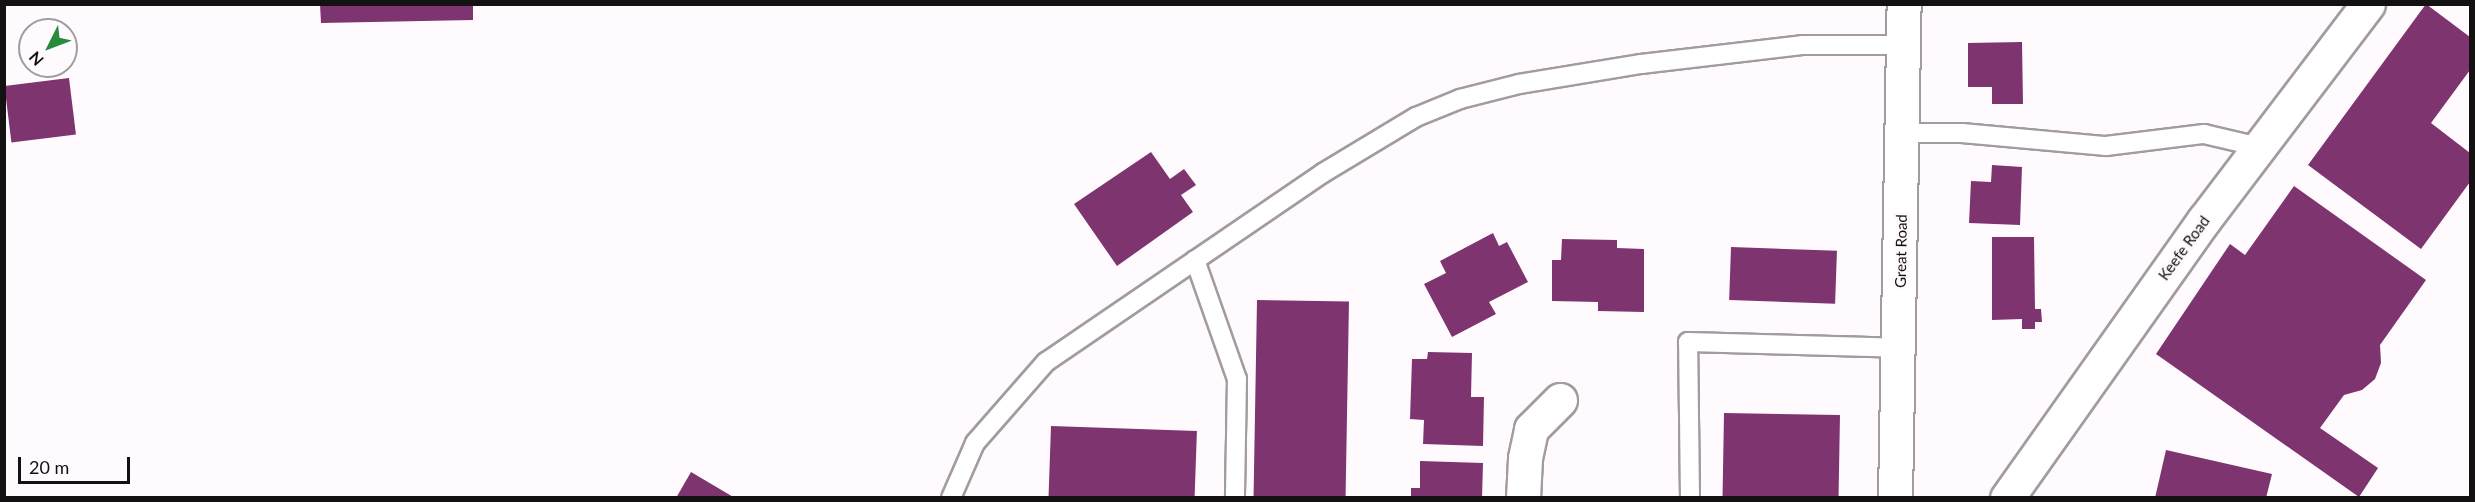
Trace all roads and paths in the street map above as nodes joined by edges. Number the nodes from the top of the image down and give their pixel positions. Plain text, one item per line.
1 (1904, 4) edge
2 (2368, 4) edge
3 (1904, 45) junction
4 (1903, 133) junction
5 (2260, 147) junction
6 (1195, 260) junction
7 (1898, 348) junction
8 (1560, 400) dead end
9 (951, 498) edge
10 (1236, 498) edge
11 (1523, 498) edge
12 (1690, 498) edge
13 (1895, 498) edge
14 (2007, 498) edge

1 - 3 street, Great Road
2 - 5 street, Keefe Road
3 - 4 street, Great Road
3 - 6 lane
4 - 5 lane
4 - 7 street, Great Road
5 - 14 street, Keefe Road
6 - 9 lane
6 - 10 lane
7 - 12 lane
7 - 13 street, Great Road
8 - 11 street

